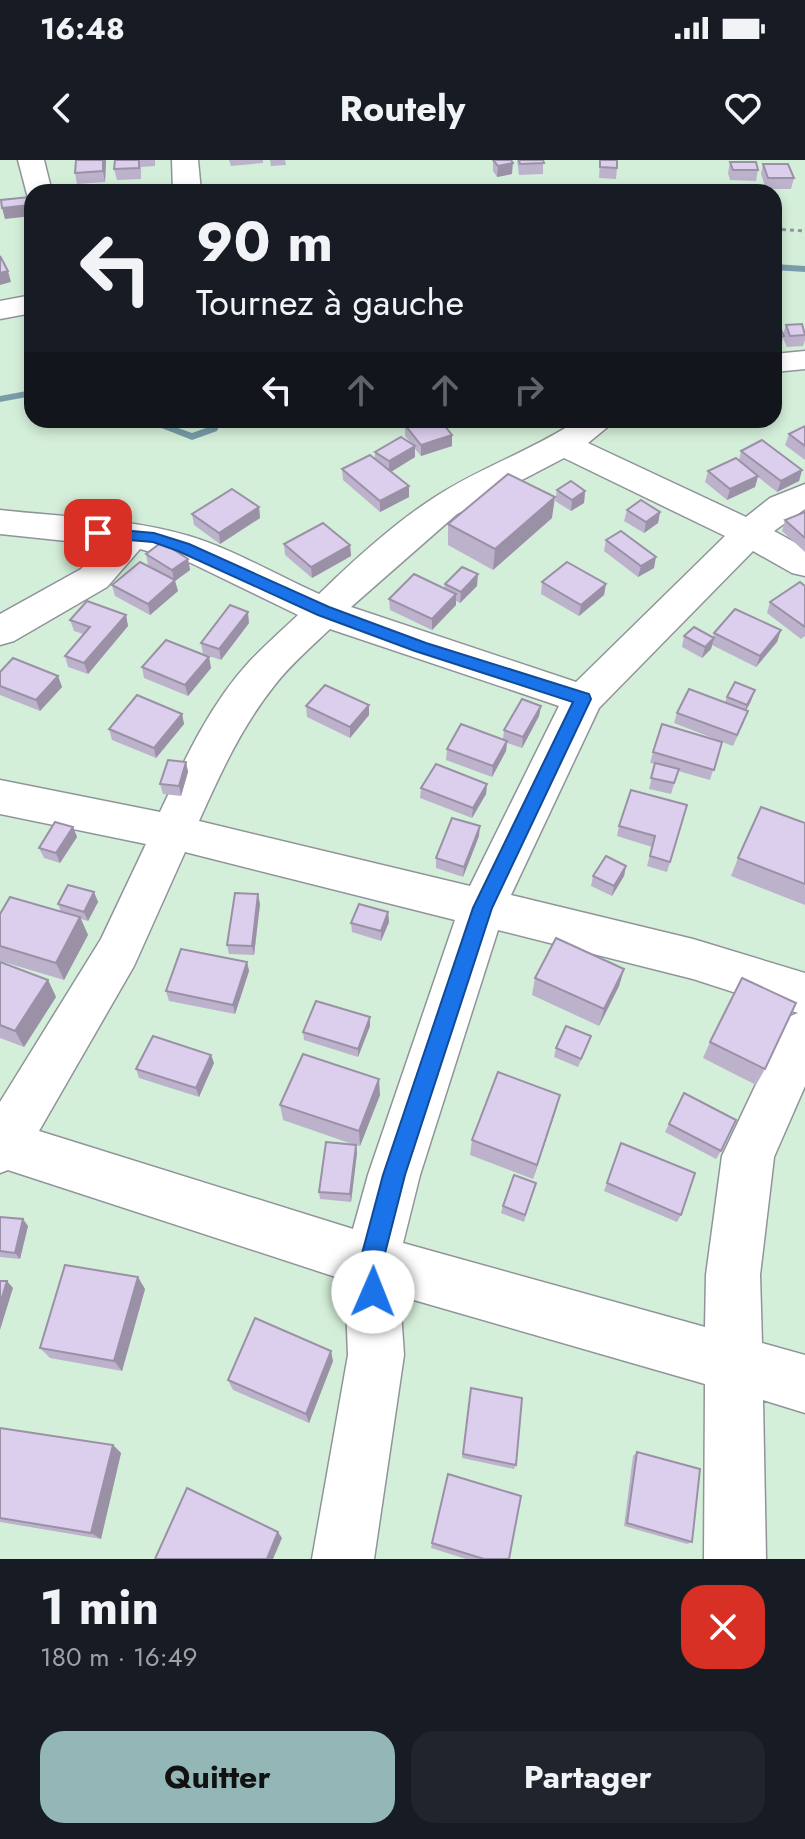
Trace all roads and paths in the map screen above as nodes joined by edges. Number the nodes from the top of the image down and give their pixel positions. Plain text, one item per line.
1 (31, 160) edge
2 (185, 160) edge
3 (36, 184) edge
4 (186, 184) edge
5 (782, 230) edge
6 (805, 231) edge
7 (24, 306) edge
8 (0, 310) edge
9 (805, 360) edge
10 (782, 362) edge
11 (588, 428) edge
12 (564, 445) junction
13 (805, 495) edge
14 (0, 522) edge
15 (749, 533) junction
16 (130, 536) junction
17 (805, 564) edge
18 (324, 611) junction
19 (0, 631) edge
20 (583, 699) junction
21 (0, 797) edge
22 (174, 832) junction
23 (482, 908) junction
24 (805, 994) edge
25 (805, 1032) edge
26 (2, 1145) edge
27 (371, 1261) junction
28 (734, 1364) junction
29 (805, 1384) edge
30 (343, 1559) edge
31 (735, 1559) edge

1 - 3 street
2 - 4 street
5 - 6 path
7 - 8 street
9 - 10 street
11 - 12 street
12 - 15 street
12 - 18 street
13 - 15 street
14 - 16 street
15 - 17 street
15 - 20 street
16 - 18 street
16 - 19 street
18 - 20 street
18 - 22 street
20 - 23 street
21 - 22 street
22 - 23 street
22 - 26 street
23 - 24 street
23 - 27 street
25 - 28 street
26 - 27 street
27 - 28 street
27 - 30 street
28 - 29 street
28 - 31 street

